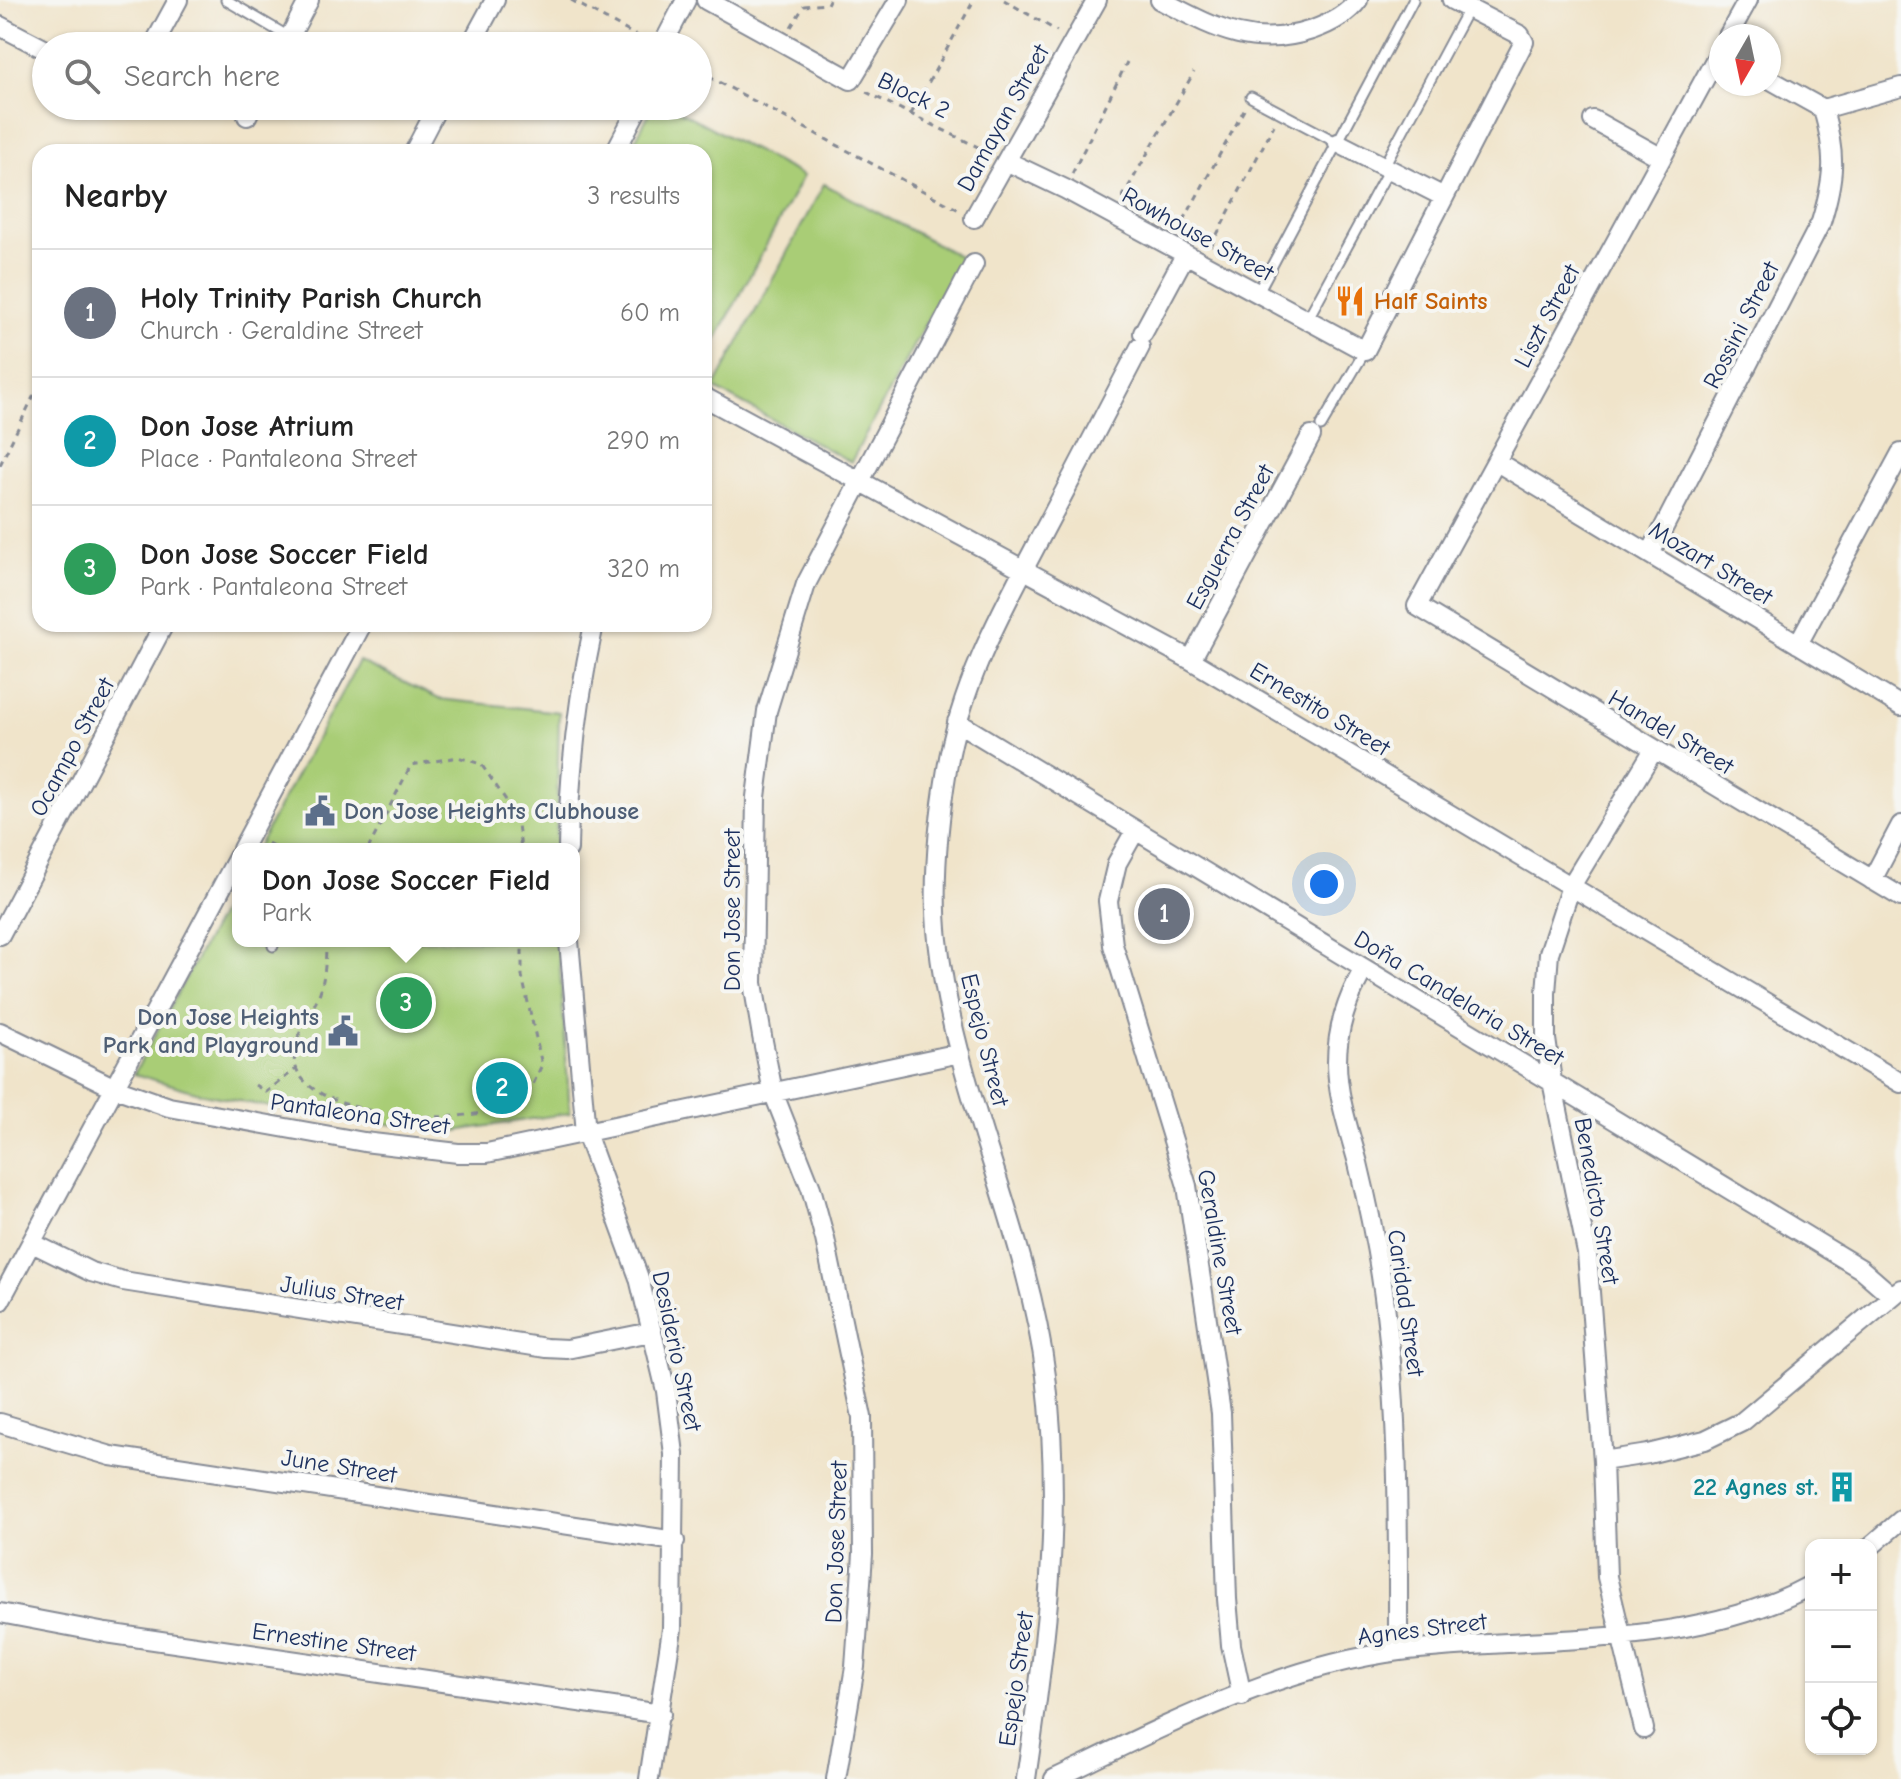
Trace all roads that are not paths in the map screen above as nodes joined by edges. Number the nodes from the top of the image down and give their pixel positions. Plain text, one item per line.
1 (178, 0) edge
2 (226, 0) edge
3 (309, 0) edge
4 (495, 0) edge
5 (686, 0) edge
6 (706, 0) edge
7 (899, 0) edge
8 (1097, 0) edge
9 (1160, 0) edge
10 (1358, 0) edge
11 (1413, 0) edge
12 (1748, 0) edge
13 (1460, 4) edge
14 (1735, 24) edge
15 (0, 26) edge
16 (161, 32) edge
17 (272, 32) edge
18 (292, 32) edge
19 (478, 32) edge
20 (669, 32) edge
21 (32, 43) edge
22 (1709, 72) edge
23 (1781, 86) edge
24 (1901, 87) edge
25 (1251, 97) road end
26 (1823, 109) junction
27 (431, 120) edge
28 (632, 120) edge
29 (1593, 120) dead end
30 (1338, 143) junction
31 (418, 144) edge
32 (619, 144) edge
33 (1660, 157) junction
34 (1006, 161) junction
35 (1389, 169) junction
36 (1442, 196) junction
37 (974, 218) road end
38 (1178, 250) junction
39 (974, 264) dead end
40 (1257, 294) junction
41 (1307, 320) junction
42 (1365, 351) junction
43 (712, 401) edge
44 (1316, 431) joint
45 (1901, 453) edge
46 (1497, 462) junction
47 (858, 482) junction
48 (1650, 554) junction
49 (1025, 568) junction
50 (1417, 606) joint
51 (160, 632) edge
52 (358, 632) edge
53 (592, 632) edge
54 (1798, 644) junction
55 (1191, 660) junction
56 (1901, 706) edge
57 (957, 722) junction
58 (1653, 751) junction
59 (1901, 825) edge
60 (1135, 831) junction
61 (245, 843) edge
62 (568, 843) edge
63 (232, 868) edge
64 (1872, 880) junction
65 (1571, 886) junction
66 (1901, 897) edge
67 (0, 935) edge
68 (570, 947) edge
69 (1363, 970) junction
70 (0, 1032) edge
71 (960, 1053) junction
72 (1552, 1081) junction
73 (1901, 1083) edge
74 (115, 1088) junction
75 (773, 1092) junction
76 (586, 1133) junction
77 (32, 1243) junction
78 (1896, 1292) edge
79 (0, 1301) edge
80 (651, 1332) junction
81 (0, 1423) edge
82 (1603, 1461) junction
83 (1901, 1520) edge
84 (675, 1541) junction
85 (1877, 1541) edge
86 (1805, 1587) edge
87 (0, 1613) edge
88 (1622, 1633) junction
89 (1398, 1651) junction
90 (1242, 1696) junction
91 (661, 1714) junction
92 (1644, 1729) dead end
93 (649, 1779) edge
94 (836, 1779) edge
95 (1026, 1779) edge
96 (1054, 1779) edge

1 - 16 street
2 - 17 lane
3 - 18 street
4 - 19 street
5 - 20 street
6 - 7 street
8 - 34 street, Damayan Street
9 - 10 street
11 - 30 lane
12 - 14 street
13 - 35 lane
13 - 36 street
15 - 21 street
22 - 33 street, Liszt Street
23 - 26 street
24 - 26 street
25 - 30 lane
26 - 48 street, Rossini Street
27 - 31 street
28 - 32 street
29 - 33 street
30 - 35 street
30 - 40 lane
33 - 46 street, Liszt Street
34 - 37 street, Damayan Street
34 - 38 street, Rowhouse Street
35 - 36 street
35 - 41 lane
36 - 42 street
38 - 40 street, Rowhouse Street
38 - 49 street, Espejo Street
39 - 47 street, Don Jose Street
40 - 41 street, Rowhouse Street
41 - 42 street, Rowhouse Street
42 - 44 lane
43 - 47 street, Ernestito Street
44 - 55 street, Esguerra Street
45 - 54 street
46 - 48 street, Mozart Street
46 - 50 street, Liszt Street
47 - 49 street, Ernestito Street
47 - 75 street, Don Jose Street
48 - 54 street, Mozart Street
49 - 55 street, Ernestito Street
49 - 57 street, Espejo Street
50 - 58 street, Handel Street
51 - 67 street, Ocampo Street
52 - 61 street
53 - 62 street
54 - 56 street, Mozart Street
55 - 65 street, Ernestito Street
57 - 60 street, Doña Candelaria Street
57 - 71 street, Espejo Street
58 - 64 street, Handel Street
58 - 65 street, Benedicto Street
59 - 64 street
60 - 69 street, Doña Candelaria Street
60 - 90 street, Geraldine Street
63 - 74 street
64 - 66 street, Handel Street
65 - 72 street, Benedicto Street
65 - 73 street, Ernestito Street
68 - 76 street, Desiderio Street
69 - 72 street, Doña Candelaria Street
69 - 89 street, Caridad Street
70 - 74 street, Pantaleona Street
71 - 75 street, Pantaleona Street
71 - 95 street, Espejo Street
72 - 78 street, Doña Candelaria Street
72 - 82 street, Benedicto Street
74 - 76 street, Pantaleona Street
74 - 77 street
75 - 76 street, Pantaleona Street
75 - 94 street, Don Jose Street
76 - 80 street, Desiderio Street
77 - 79 street
77 - 80 street, Julius Street
78 - 82 street
80 - 84 street, Desiderio Street
81 - 84 street, June Street
82 - 88 street, Benedicto Street
83 - 85 street
84 - 91 street, Desiderio Street
86 - 88 street, Agnes Street
87 - 91 street, Ernestine Street
88 - 89 street, Agnes Street
88 - 92 street, Benedicto Street
89 - 90 street, Agnes Street
90 - 96 street, Agnes Street
91 - 93 street, Desiderio Street

